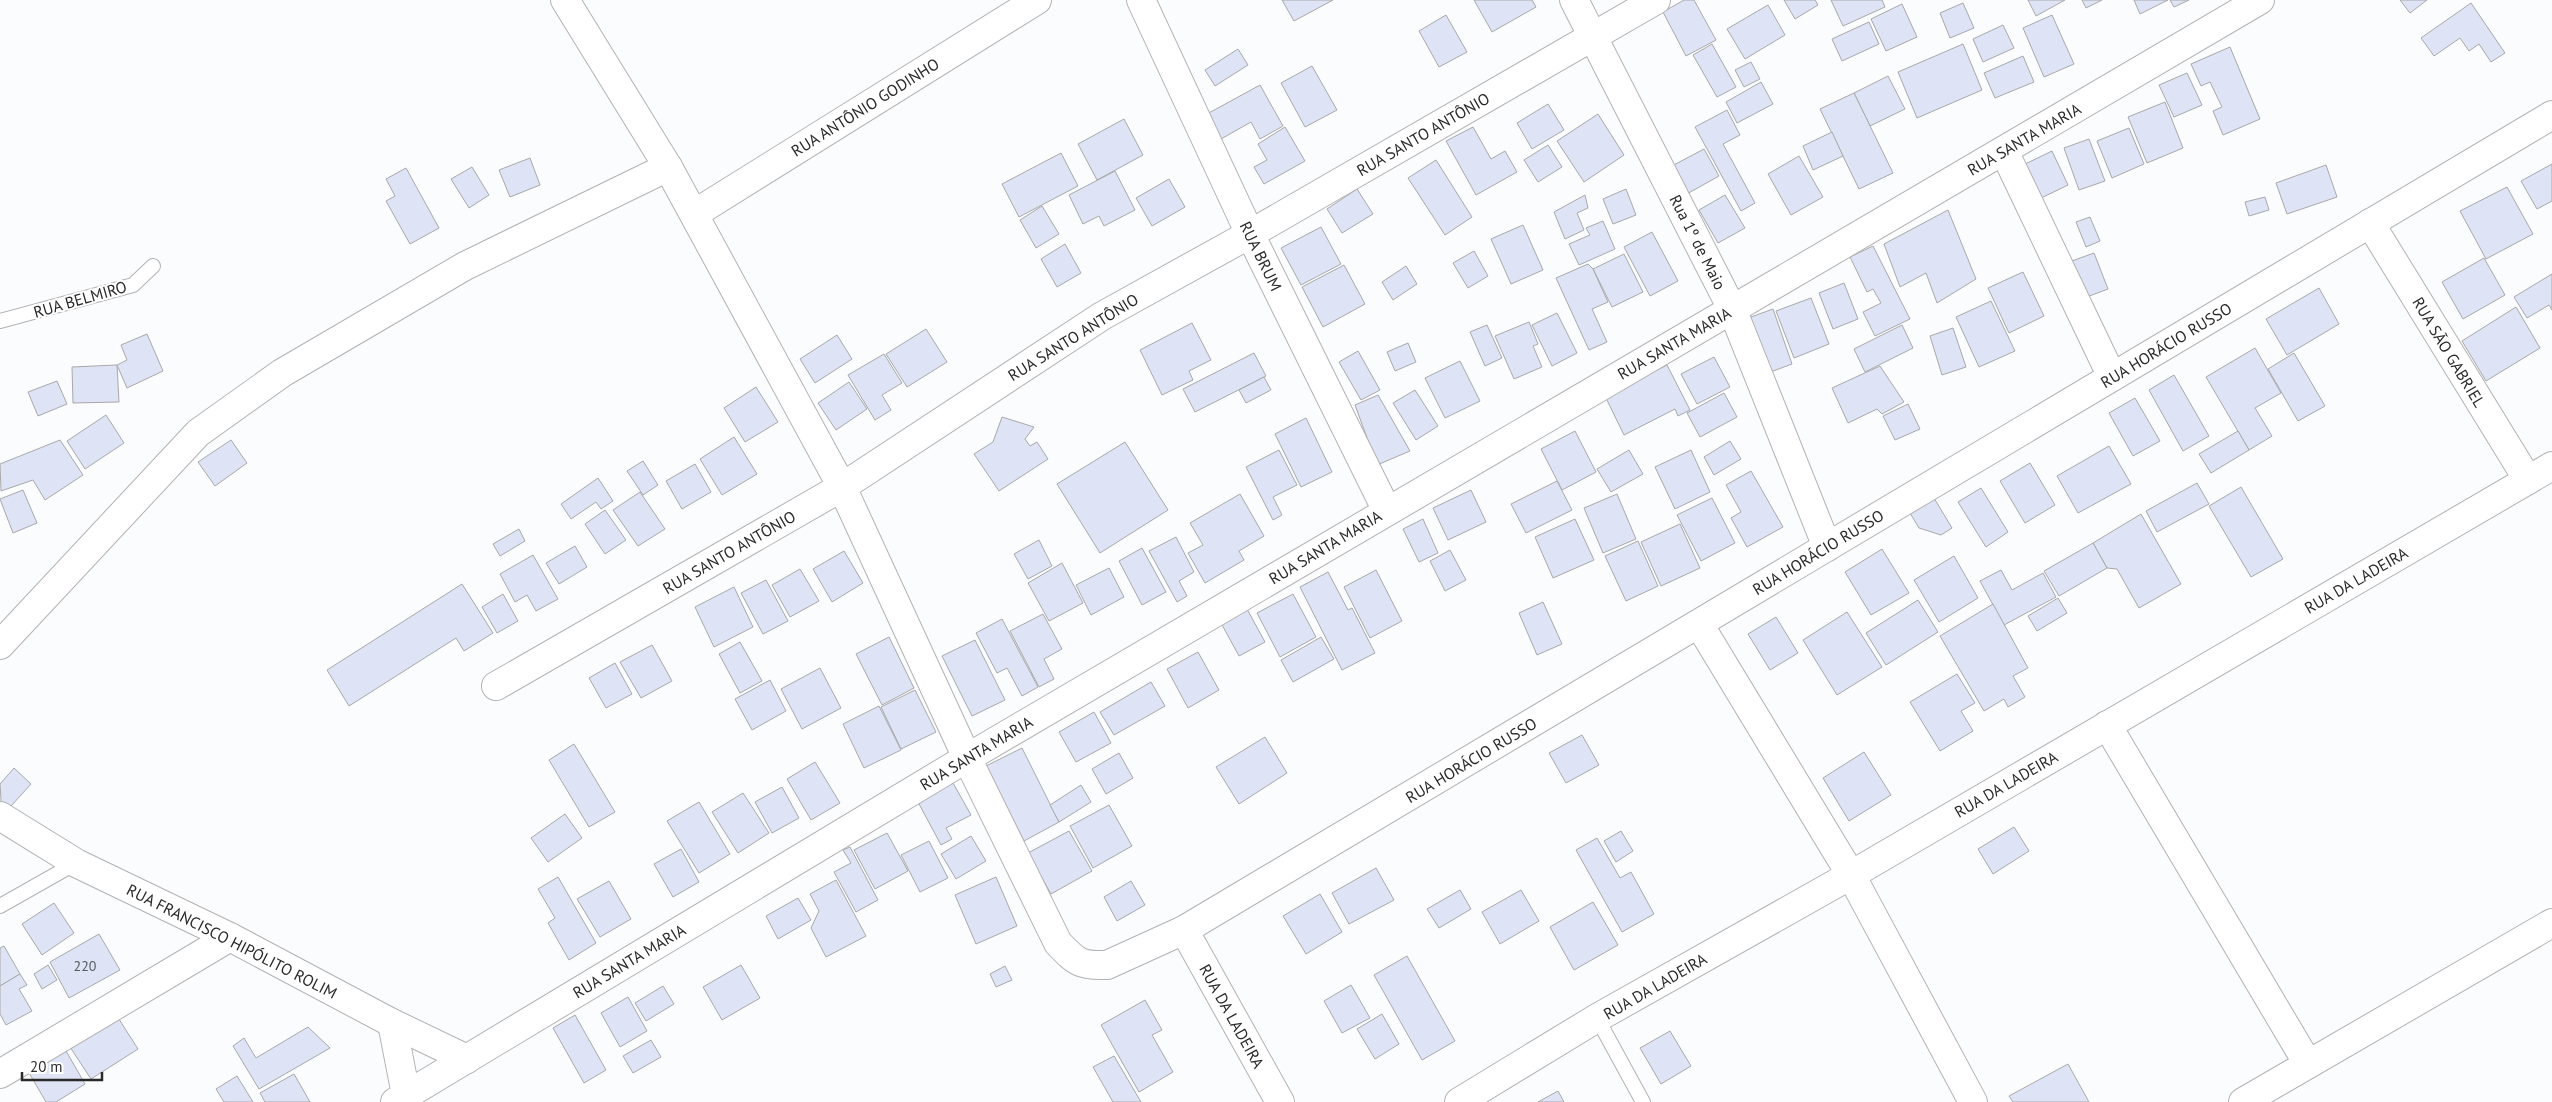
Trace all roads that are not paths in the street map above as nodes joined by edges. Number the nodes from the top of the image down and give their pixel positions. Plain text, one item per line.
1 (565, 0) edge
2 (1037, 0) edge
3 (1141, 0) edge
4 (1574, 0) edge
5 (1656, 0) edge
6 (2260, 0) edge
7 (1593, 36) junction
8 (2552, 115) edge
9 (2004, 151) junction
10 (668, 166) junction
11 (694, 214) junction
12 (2370, 223) junction
13 (1250, 234) junction
14 (153, 266) dead end
15 (1732, 309) junction
16 (0, 321) edge
17 (2112, 377) junction
18 (2552, 466) edge
19 (2528, 480) junction
20 (842, 487) junction
21 (1387, 510) junction
22 (1827, 547) junction
23 (1699, 624) junction
24 (0, 645) edge
25 (496, 686) dead end
26 (2107, 725) junction
27 (967, 758) junction
28 (0, 816) edge
29 (76, 863) junction
30 (1851, 875) junction
31 (0, 906) edge
32 (2552, 923) edge
33 (1184, 930) junction
34 (230, 938) junction
35 (1597, 1018) junction
36 (392, 1023) junction
37 (467, 1059) junction
38 (2308, 1064) junction
39 (0, 1074) edge
40 (400, 1098) edge
41 (1280, 1102) edge
42 (1459, 1102) edge
43 (1643, 1102) edge
44 (1973, 1102) edge
45 (2243, 1102) edge

1 - 10 street
2 - 11 street, RUA ANTÔNIO GODINHO
3 - 13 street, RUA BRUM
4 - 7 street, Rua 1º de Maio
5 - 7 street, RUA SANTO ANTÔNIO
6 - 9 street, RUA SANTA MARIA
7 - 13 street, RUA SANTO ANTÔNIO
7 - 15 street, Rua 1º de Maio
8 - 12 street, RUA HORÁCIO RUSSO
9 - 15 street, RUA SANTA MARIA
9 - 17 street
10 - 11 street
10 - 24 street
11 - 20 street
12 - 17 street, RUA HORÁCIO RUSSO
12 - 19 street, RUA SÃO GABRIEL
13 - 20 street, RUA SANTO ANTÔNIO
13 - 21 street, RUA BRUM
14 - 16 lane, RUA BELMIRO
15 - 21 street, RUA SANTA MARIA
15 - 22 street, Rua 1º de Maio
17 - 22 street, RUA HORÁCIO RUSSO
18 - 19 street, RUA DA LADEIRA
19 - 26 street, RUA DA LADEIRA
20 - 25 street, RUA SANTO ANTÔNIO
20 - 27 street
21 - 27 street, RUA SANTA MARIA
22 - 23 street, RUA HORÁCIO RUSSO
23 - 30 street
23 - 33 street, RUA HORÁCIO RUSSO
26 - 30 street, RUA DA LADEIRA
26 - 38 street
27 - 33 street, RUA HORÁCIO RUSSO
27 - 37 street, RUA SANTA MARIA
28 - 29 street, RUA FRANCISCO HIPÓLITO ROLIM
29 - 31 lane
29 - 34 street, RUA FRANCISCO HIPÓLITO ROLIM
30 - 35 street, RUA DA LADEIRA
30 - 44 street
32 - 38 street
33 - 41 street, RUA DA LADEIRA
34 - 36 street, RUA FRANCISCO HIPÓLITO ROLIM
34 - 39 street
35 - 42 street, RUA DA LADEIRA
35 - 43 lane
36 - 37 street, RUA FRANCISCO HIPÓLITO ROLIM
36 - 40 street
37 - 40 street, RUA SANTA MARIA
38 - 45 street

